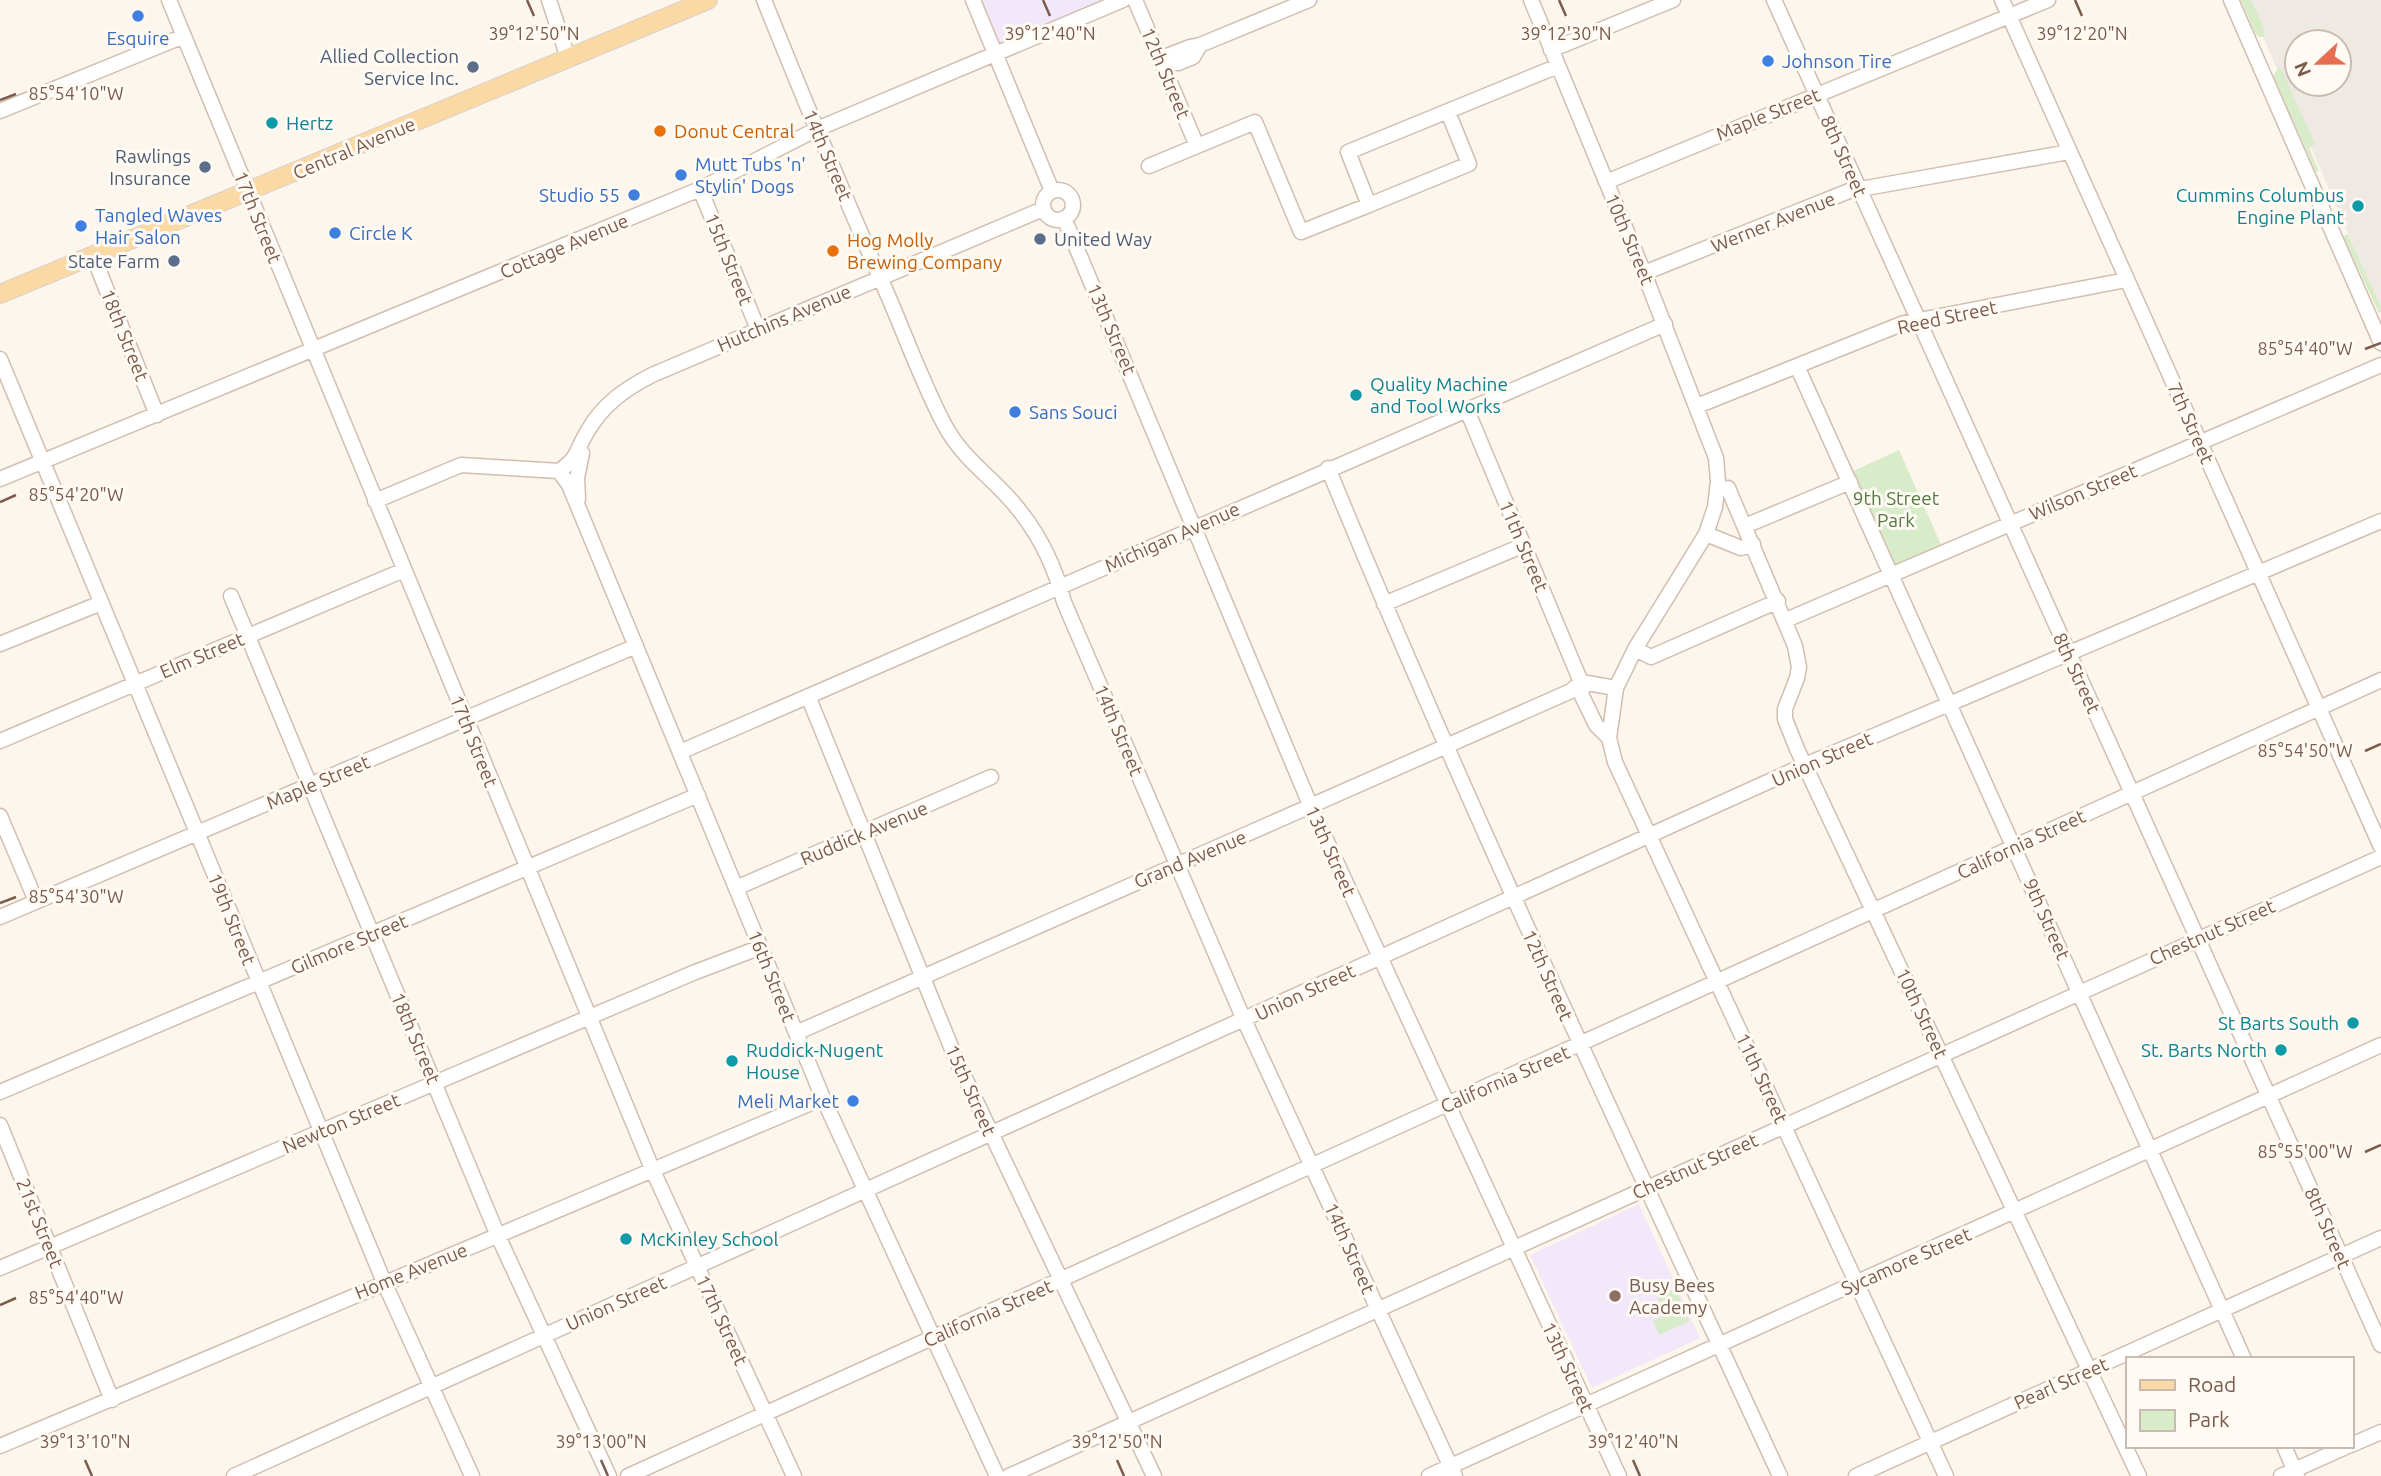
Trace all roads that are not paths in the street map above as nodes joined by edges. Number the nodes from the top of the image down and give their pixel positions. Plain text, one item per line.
1 (169, 0) edge
2 (549, 0) edge
3 (708, 0) edge
4 (764, 0) edge
5 (974, 0) edge
6 (1122, 0) edge
7 (1135, 0) edge
8 (1531, 0) edge
9 (1673, 0) edge
10 (1774, 0) edge
11 (2002, 0) edge
12 (2048, 0) edge
13 (2231, 0) edge
14 (1300, 2) edge
15 (2009, 16) junction
16 (184, 36) junction
17 (1551, 50) junction
18 (996, 53) junction
19 (568, 58) junction
20 (1160, 61) junction
21 (1558, 66) junction
22 (1816, 94) junction
23 (0, 111) edge
24 (1448, 112) junction
25 (817, 129) junction
26 (1197, 146) junction
27 (2069, 152) junction
28 (1149, 166) dead end
29 (1606, 182) junction
30 (700, 189) junction
31 (1859, 189) junction
32 (1052, 191) junction
33 (248, 192) junction
34 (1369, 205) junction
35 (1044, 209) junction
36 (1064, 218) junction
37 (93, 256) junction
38 (1644, 273) junction
39 (879, 277) junction
40 (2126, 280) junction
41 (0, 294) edge
42 (1919, 321) junction
43 (1665, 324) junction
44 (758, 329) junction
45 (2381, 343) edge
46 (313, 351) junction
47 (0, 359) edge
48 (2381, 365) edge
49 (1797, 366) junction
50 (1697, 406) junction
51 (1467, 410) junction
52 (157, 415) junction
53 (586, 432) junction
54 (2200, 442) junction
55 (41, 463) junction
56 (1328, 468) junction
57 (559, 471) junction
58 (0, 479) edge
59 (1850, 482) junction
60 (1723, 484) junction
61 (375, 501) junction
62 (578, 507) junction
63 (2381, 521) edge
64 (2010, 524) junction
65 (1745, 526) junction
66 (1194, 528) junction
67 (1706, 534) junction
68 (1753, 544) junction
69 (1524, 545) junction
70 (404, 570) junction
71 (2258, 573) junction
72 (1892, 575) junction
73 (1060, 585) junction
74 (232, 596) dead end
75 (1778, 601) junction
76 (101, 603) junction
77 (1384, 604) junction
78 (1786, 620) junction
79 (248, 636) junction
80 (0, 644) edge
81 (636, 646) junction
82 (1634, 649) junction
83 (2068, 654) junction
84 (2381, 680) edge
85 (1581, 682) junction
86 (135, 684) junction
87 (1616, 688) junction
88 (808, 696) junction
89 (1949, 704) junction
90 (2319, 708) junction
91 (466, 719) junction
92 (1609, 738) junction
93 (0, 741) edge
94 (1446, 747) junction
95 (680, 751) junction
96 (1805, 765) junction
97 (991, 777) dead end
98 (310, 785) junction
99 (2132, 793) junction
100 (698, 795) junction
101 (1311, 807) junction
102 (0, 816) edge
103 (196, 833) junction
104 (863, 833) junction
105 (1650, 836) junction
106 (2381, 846) edge
107 (2015, 847) junction
108 (2381, 857) edge
109 (1176, 865) junction
110 (527, 869) junction
111 (736, 888) junction
112 (1513, 898) junction
113 (36, 901) junction
114 (1874, 912) junction
115 (0, 917) edge
116 (373, 934) junction
117 (2198, 938) junction
118 (761, 947) junction
119 (1380, 958) junction
120 (923, 979) junction
121 (258, 982) junction
122 (1718, 982) junction
123 (2080, 992) junction
124 (590, 1018) junction
125 (1244, 1020) junction
126 (796, 1033) junction
127 (1580, 1045) junction
128 (2381, 1045) edge
129 (1941, 1055) junction
130 (435, 1083) junction
131 (0, 1093) edge
132 (2269, 1096) junction
133 (823, 1098) junction
134 (1448, 1106) junction
135 (0, 1125) edge
136 (1784, 1126) junction
137 (322, 1132) junction
138 (991, 1135) junction
139 (2150, 1149) junction
140 (1313, 1166) junction
141 (653, 1171) junction
142 (1647, 1188) junction
143 (866, 1191) junction
144 (2015, 1213) junction
145 (498, 1236) junction
146 (2381, 1238) edge
147 (50, 1247) junction
148 (1513, 1249) junction
149 (2341, 1257) junction
150 (698, 1267) junction
151 (0, 1268) edge
152 (1060, 1280) junction
153 (384, 1282) junction
154 (1857, 1283) junction
155 (1378, 1310) junction
156 (2222, 1310) junction
157 (544, 1335) junction
158 (934, 1337) junction
159 (1720, 1345) junction
160 (2381, 1345) edge
161 (2243, 1357) edge
162 (2089, 1371) junction
163 (431, 1387) junction
164 (112, 1400) junction
165 (1586, 1405) junction
166 (765, 1413) junction
167 (1128, 1422) junction
168 (2381, 1432) edge
169 (1930, 1442) junction
170 (2353, 1445) edge
171 (0, 1446) edge
172 (2284, 1448) edge
173 (2346, 1448) edge
174 (1453, 1471) edge
175 (2291, 1474) edge
176 (234, 1476) edge
177 (472, 1476) edge
178 (609, 1476) edge
179 (628, 1476) edge
180 (794, 1476) edge
181 (997, 1476) edge
182 (1009, 1476) edge
183 (1154, 1476) edge
184 (1429, 1476) edge
185 (1619, 1476) edge
186 (1780, 1476) edge
187 (1856, 1476) edge
188 (1946, 1476) edge
189 (2138, 1476) edge

1 - 16 street, 17th Street
2 - 19 street
3 - 19 main road, Central Avenue
4 - 25 street, 14th Street
5 - 18 street
6 - 18 street, Cottage Avenue
7 - 20 street, 12th Street
8 - 17 street, 10th Street
9 - 17 street
10 - 22 street, 8th Street
11 - 15 street, 7th Street
12 - 15 street, Maple Street
13 - 45 street
14 - 20 street
15 - 22 street, Maple Street
15 - 27 street, 7th Street
16 - 23 street
16 - 33 street, 17th Street
17 - 21 street, 10th Street
18 - 25 street, Cottage Avenue
18 - 32 street
19 - 33 main road, Central Avenue
20 - 26 street, 12th Street
21 - 24 street
21 - 29 street, 10th Street
22 - 29 street, Maple Street
22 - 31 street, 8th Street
24 - 34 street
24 - 34 street
25 - 30 street, Cottage Avenue
25 - 39 street, 14th Street
26 - 28 street
26 - 34 street
27 - 31 street, Werner Avenue
27 - 40 street, 7th Street
29 - 38 street, 10th Street
30 - 44 street, 15th Street
30 - 46 street, Cottage Avenue
31 - 38 street, Werner Avenue
31 - 42 street, 8th Street
32 - 35 street
32 - 36 street
33 - 37 main road, Central Avenue
33 - 46 street, 17th Street
35 - 36 street
35 - 39 street, Hutchins Avenue
36 - 66 street, 13th Street
37 - 41 main road, Central Avenue
37 - 52 street, 18th Street
38 - 43 street, 10th Street
39 - 44 street, Hutchins Avenue
39 - 73 street, 14th Street
40 - 42 street, Reed Street
40 - 54 street, 7th Street
42 - 49 street, Reed Street
42 - 64 street, 8th Street
43 - 50 street, 10th Street
43 - 51 street, Michigan Avenue
44 - 53 street, Hutchins Avenue
46 - 52 street, Cottage Avenue
46 - 61 street, 17th Street
47 - 55 street, 19th Street
48 - 54 street, Wilson Street
49 - 50 street, Reed Street
49 - 59 street, 9th Street
50 - 60 street, 10th Street
51 - 56 street, Michigan Avenue
51 - 69 street, 11th Street
52 - 55 street, Cottage Avenue
53 - 57 street, Hutchins Avenue
53 - 62 street
54 - 64 street, Wilson Street
54 - 71 street, 7th Street
55 - 58 street, Cottage Avenue
55 - 76 street, 19th Street
56 - 66 street, Michigan Avenue
56 - 77 street, 12th Street
57 - 61 street
57 - 62 street, 16th Street
59 - 65 street
59 - 72 street, 9th Street
60 - 65 street, 10th Street
60 - 67 street
61 - 70 street, 17th Street
62 - 81 street, 16th Street
63 - 71 street, Union Street
64 - 72 street, Wilson Street
64 - 83 street, 8th Street
65 - 68 street, 10th Street
66 - 73 street, Michigan Avenue
66 - 101 street, 13th Street
67 - 68 street
67 - 82 street
68 - 75 street, 10th Street
69 - 77 street
69 - 85 street, 11th Street
70 - 79 street, Elm Street
70 - 91 street, 17th Street
71 - 83 street, Union Street
71 - 90 street, 7th Street
72 - 78 street, Wilson Street
72 - 89 street, 9th Street
73 - 88 street, Michigan Avenue
73 - 109 street, 14th Street
74 - 79 street, 18th Street
75 - 78 street, 10th Street
75 - 82 street
76 - 80 street
76 - 86 street, 19th Street
77 - 94 street, 12th Street
78 - 96 street, 10th Street
79 - 86 street, Elm Street
79 - 98 street, 18th Street
81 - 91 street, Maple Street
81 - 95 street, 16th Street
82 - 87 street
83 - 89 street, Union Street
83 - 99 street, 8th Street
84 - 90 street, California Street
85 - 87 street
85 - 92 street, 11th Street
85 - 94 street, Grand Avenue
86 - 93 street, Elm Street
86 - 103 street, 19th Street
87 - 92 street
88 - 95 street, Michigan Avenue
88 - 104 street, 15th Street
89 - 96 street, Union Street
89 - 107 street, 9th Street
90 - 99 street, California Street
90 - 106 street, 7th Street
91 - 98 street, Maple Street
91 - 110 street, 17th Street
92 - 105 street, 11th Street
94 - 101 street, Grand Avenue
94 - 112 street, 12th Street
95 - 100 street, 16th Street
96 - 105 street, Union Street
96 - 114 street, 10th Street
97 - 104 street, Ruddick Avenue
98 - 103 street, Maple Street
98 - 116 street, 18th Street
99 - 107 street, California Street
99 - 117 street, 8th Street
100 - 110 street, Gilmore Street
100 - 111 street, 16th Street
101 - 109 street, Grand Avenue
101 - 119 street, 13th Street
102 - 113 street
103 - 113 street, Maple Street
103 - 121 street, 19th Street
104 - 111 street, Ruddick Avenue
104 - 120 street, 15th Street
105 - 112 street, Union Street
105 - 122 street, 11th Street
107 - 114 street, California Street
107 - 123 street, 9th Street
108 - 117 street, Chestnut Street
109 - 120 street, Grand Avenue
109 - 125 street, 14th Street
110 - 116 street, Gilmore Street
110 - 124 street, 17th Street
111 - 118 street, 16th Street
112 - 119 street, Union Street
112 - 127 street, 12th Street
113 - 115 street, Maple Street
114 - 122 street, California Street
114 - 129 street, 10th Street
116 - 121 street, Gilmore Street
116 - 130 street, 18th Street
117 - 123 street, Chestnut Street
117 - 132 street, 8th Street
118 - 124 street, Newton Street
118 - 126 street, 16th Street
119 - 125 street, Union Street
119 - 134 street, 13th Street
120 - 126 street, Grand Avenue
120 - 138 street, 15th Street
121 - 131 street, Gilmore Street
121 - 137 street, 19th Street
122 - 127 street, California Street
122 - 136 street, 11th Street
123 - 129 street, Chestnut Street
123 - 139 street, 9th Street
124 - 130 street, Newton Street
124 - 141 street, 17th Street
125 - 138 street, Union Street
125 - 140 street, 14th Street
126 - 133 street, 16th Street
127 - 134 street, California Street
127 - 142 street, 12th Street
128 - 132 street, Sycamore Street
129 - 136 street, Chestnut Street
129 - 144 street, 10th Street
130 - 137 street, Newton Street
130 - 145 street, 18th Street
132 - 139 street, Sycamore Street
132 - 149 street, 8th Street
133 - 141 street, Home Avenue
133 - 143 street, 16th Street
134 - 140 street, California Street
134 - 148 street, 13th Street
135 - 147 street, 21st Street
136 - 142 street, Chestnut Street
136 - 154 street, 11th Street
137 - 147 street, Newton Street
137 - 153 street, 19th Street
138 - 143 street, Union Street
138 - 152 street, 15th Street
139 - 144 street, Sycamore Street
139 - 156 street, 9th Street
140 - 152 street, California Street
140 - 155 street, 14th Street
141 - 145 street, Home Avenue
141 - 150 street, 17th Street
142 - 148 street, Chestnut Street
142 - 159 street, 12th Street
143 - 150 street, Union Street
143 - 158 street, 16th Street
144 - 154 street, Sycamore Street
144 - 162 street, 10th Street
145 - 153 street, Home Avenue
145 - 157 street, 18th Street
146 - 149 street, Pearl Street
147 - 151 street, Newton Street
147 - 164 street, 21st Street
148 - 155 street, Chestnut Street
148 - 165 street, 13th Street
149 - 156 street, Pearl Street
149 - 160 street, 8th Street
150 - 157 street, Union Street
150 - 166 street, 17th Street
152 - 158 street, California Street
152 - 167 street, 15th Street
153 - 163 street, 19th Street
153 - 164 street, Home Avenue
154 - 159 street, Sycamore Street
154 - 169 street, 11th Street
155 - 167 street, Chestnut Street
155 - 174 street, 14th Street
156 - 161 street, 9th Street
156 - 162 street, Pearl Street
157 - 163 street, Union Street
157 - 178 street, 18th Street
158 - 166 street, California Street
158 - 181 street, 16th Street
159 - 165 street, Sycamore Street
159 - 186 street, 12th Street
162 - 169 street, Pearl Street
162 - 189 street, 10th Street
163 - 176 street, Union Street
163 - 177 street, 19th Street
164 - 171 street, Home Avenue
165 - 174 street, Sycamore Street
165 - 185 street, 13th Street
166 - 179 street, California Street
166 - 180 street, 17th Street
167 - 182 street, Chestnut Street
167 - 183 street, 15th Street
168 - 170 street
169 - 187 street, Pearl Street
169 - 188 street, 11th Street
172 - 175 street
173 - 175 street
174 - 184 street, Sycamore Street

